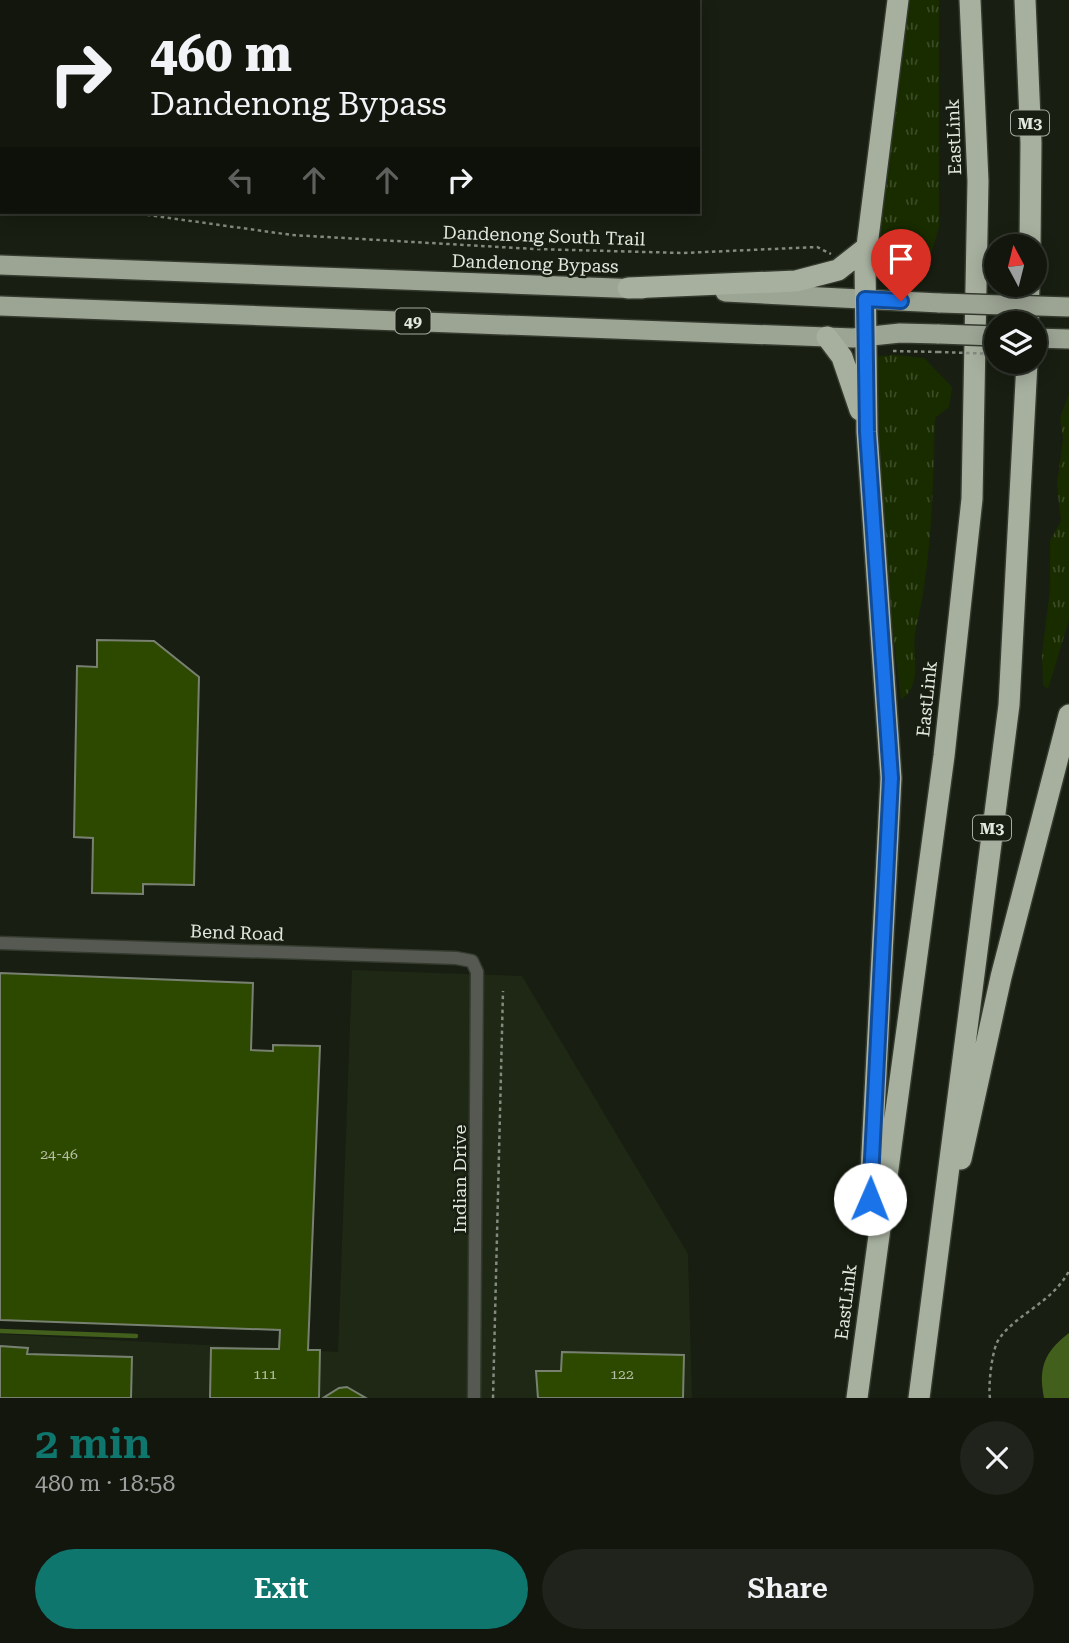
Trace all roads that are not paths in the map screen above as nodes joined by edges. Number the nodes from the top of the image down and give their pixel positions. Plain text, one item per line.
1 (898, 0) edge
2 (970, 0) edge
3 (1025, 0) edge
4 (1030, 234) edge
5 (866, 248) junction
6 (0, 265) edge
7 (628, 288) junction
8 (865, 299) junction
9 (0, 306) edge
10 (1069, 307) edge
11 (827, 337) junction
12 (866, 337) junction
13 (984, 337) edge
14 (1047, 338) edge
15 (1069, 339) edge
16 (1026, 374) edge
17 (867, 432) junction
18 (1069, 715) edge
19 (0, 943) edge
20 (472, 961) joint
21 (932, 1291) junction
22 (867, 1308) junction
23 (474, 1398) edge
24 (857, 1398) edge
25 (919, 1398) edge

1 - 5 highway
2 - 22 highway, EastLink
3 - 4 highway, M3
5 - 7 highway
5 - 8 highway
6 - 7 highway, Dandenong Bypass
7 - 8 highway, Dandenong Bypass
8 - 10 highway, Dandenong Bypass, bridge
8 - 12 highway
9 - 11 highway, 49
11 - 12 highway, 49
11 - 17 highway
12 - 13 highway, 49, bridge
12 - 17 highway
14 - 15 highway
16 - 21 highway, M3
17 - 22 highway
18 - 21 highway
19 - 20 street, Bend Road
20 - 23 street, Indian Drive
21 - 25 highway, M3
22 - 24 highway, EastLink

